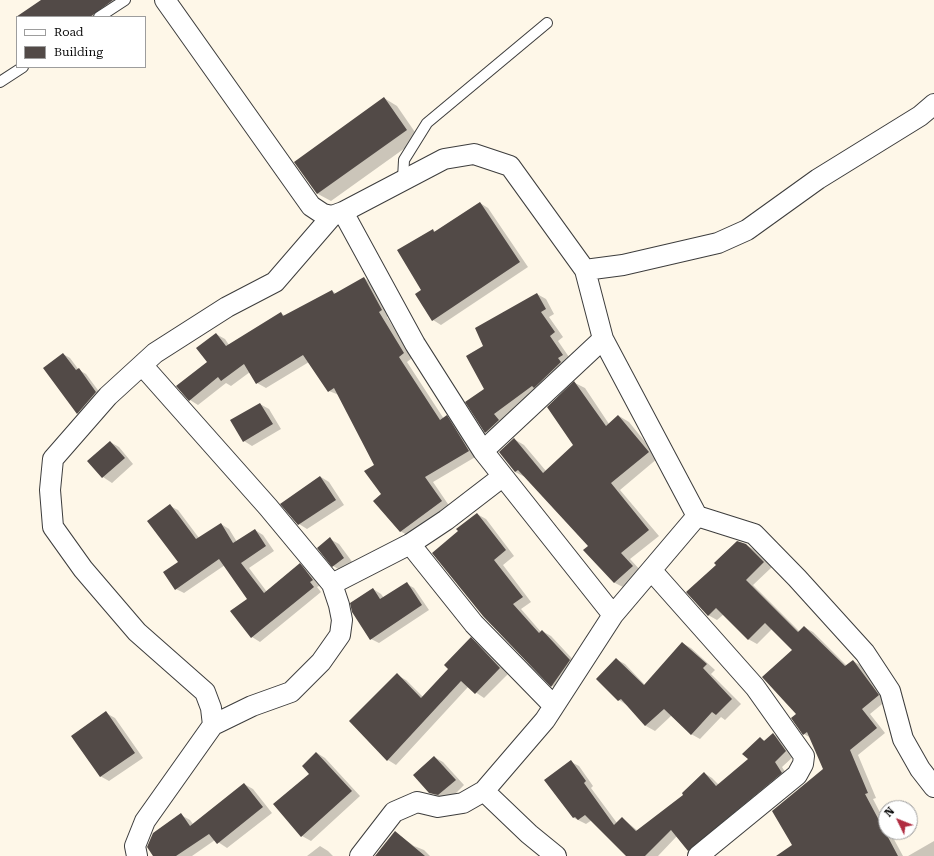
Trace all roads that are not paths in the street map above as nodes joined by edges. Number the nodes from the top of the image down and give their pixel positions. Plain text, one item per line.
1 (125, 0) edge
2 (165, 0) edge
3 (101, 16) edge
4 (547, 22) dead end
5 (21, 68) edge
6 (0, 82) edge
7 (934, 104) edge
8 (403, 179) junction
9 (337, 214) junction
10 (585, 270) junction
11 (603, 338) junction
12 (142, 365) junction
13 (482, 451) junction
14 (502, 477) junction
15 (697, 516) junction
16 (410, 544) junction
17 (652, 571) junction
18 (332, 584) junction
19 (614, 616) junction
20 (554, 706) junction
21 (213, 725) junction
22 (934, 787) edge
23 (484, 791) junction
24 (137, 856) edge
25 (360, 856) edge
26 (556, 856) edge
27 (698, 856) edge

1 - 3 lane
2 - 9 street
4 - 8 lane
5 - 6 lane
7 - 10 street
8 - 9 street
8 - 10 street
9 - 12 street
9 - 13 street
10 - 11 street
11 - 13 street
11 - 15 street
12 - 18 street
12 - 21 street
13 - 14 street
14 - 16 street
14 - 19 street
15 - 17 street
15 - 22 street
16 - 18 street
16 - 20 street
17 - 19 street
17 - 27 street
18 - 21 street
19 - 20 street
20 - 23 street
21 - 24 street
23 - 25 street
23 - 26 street

